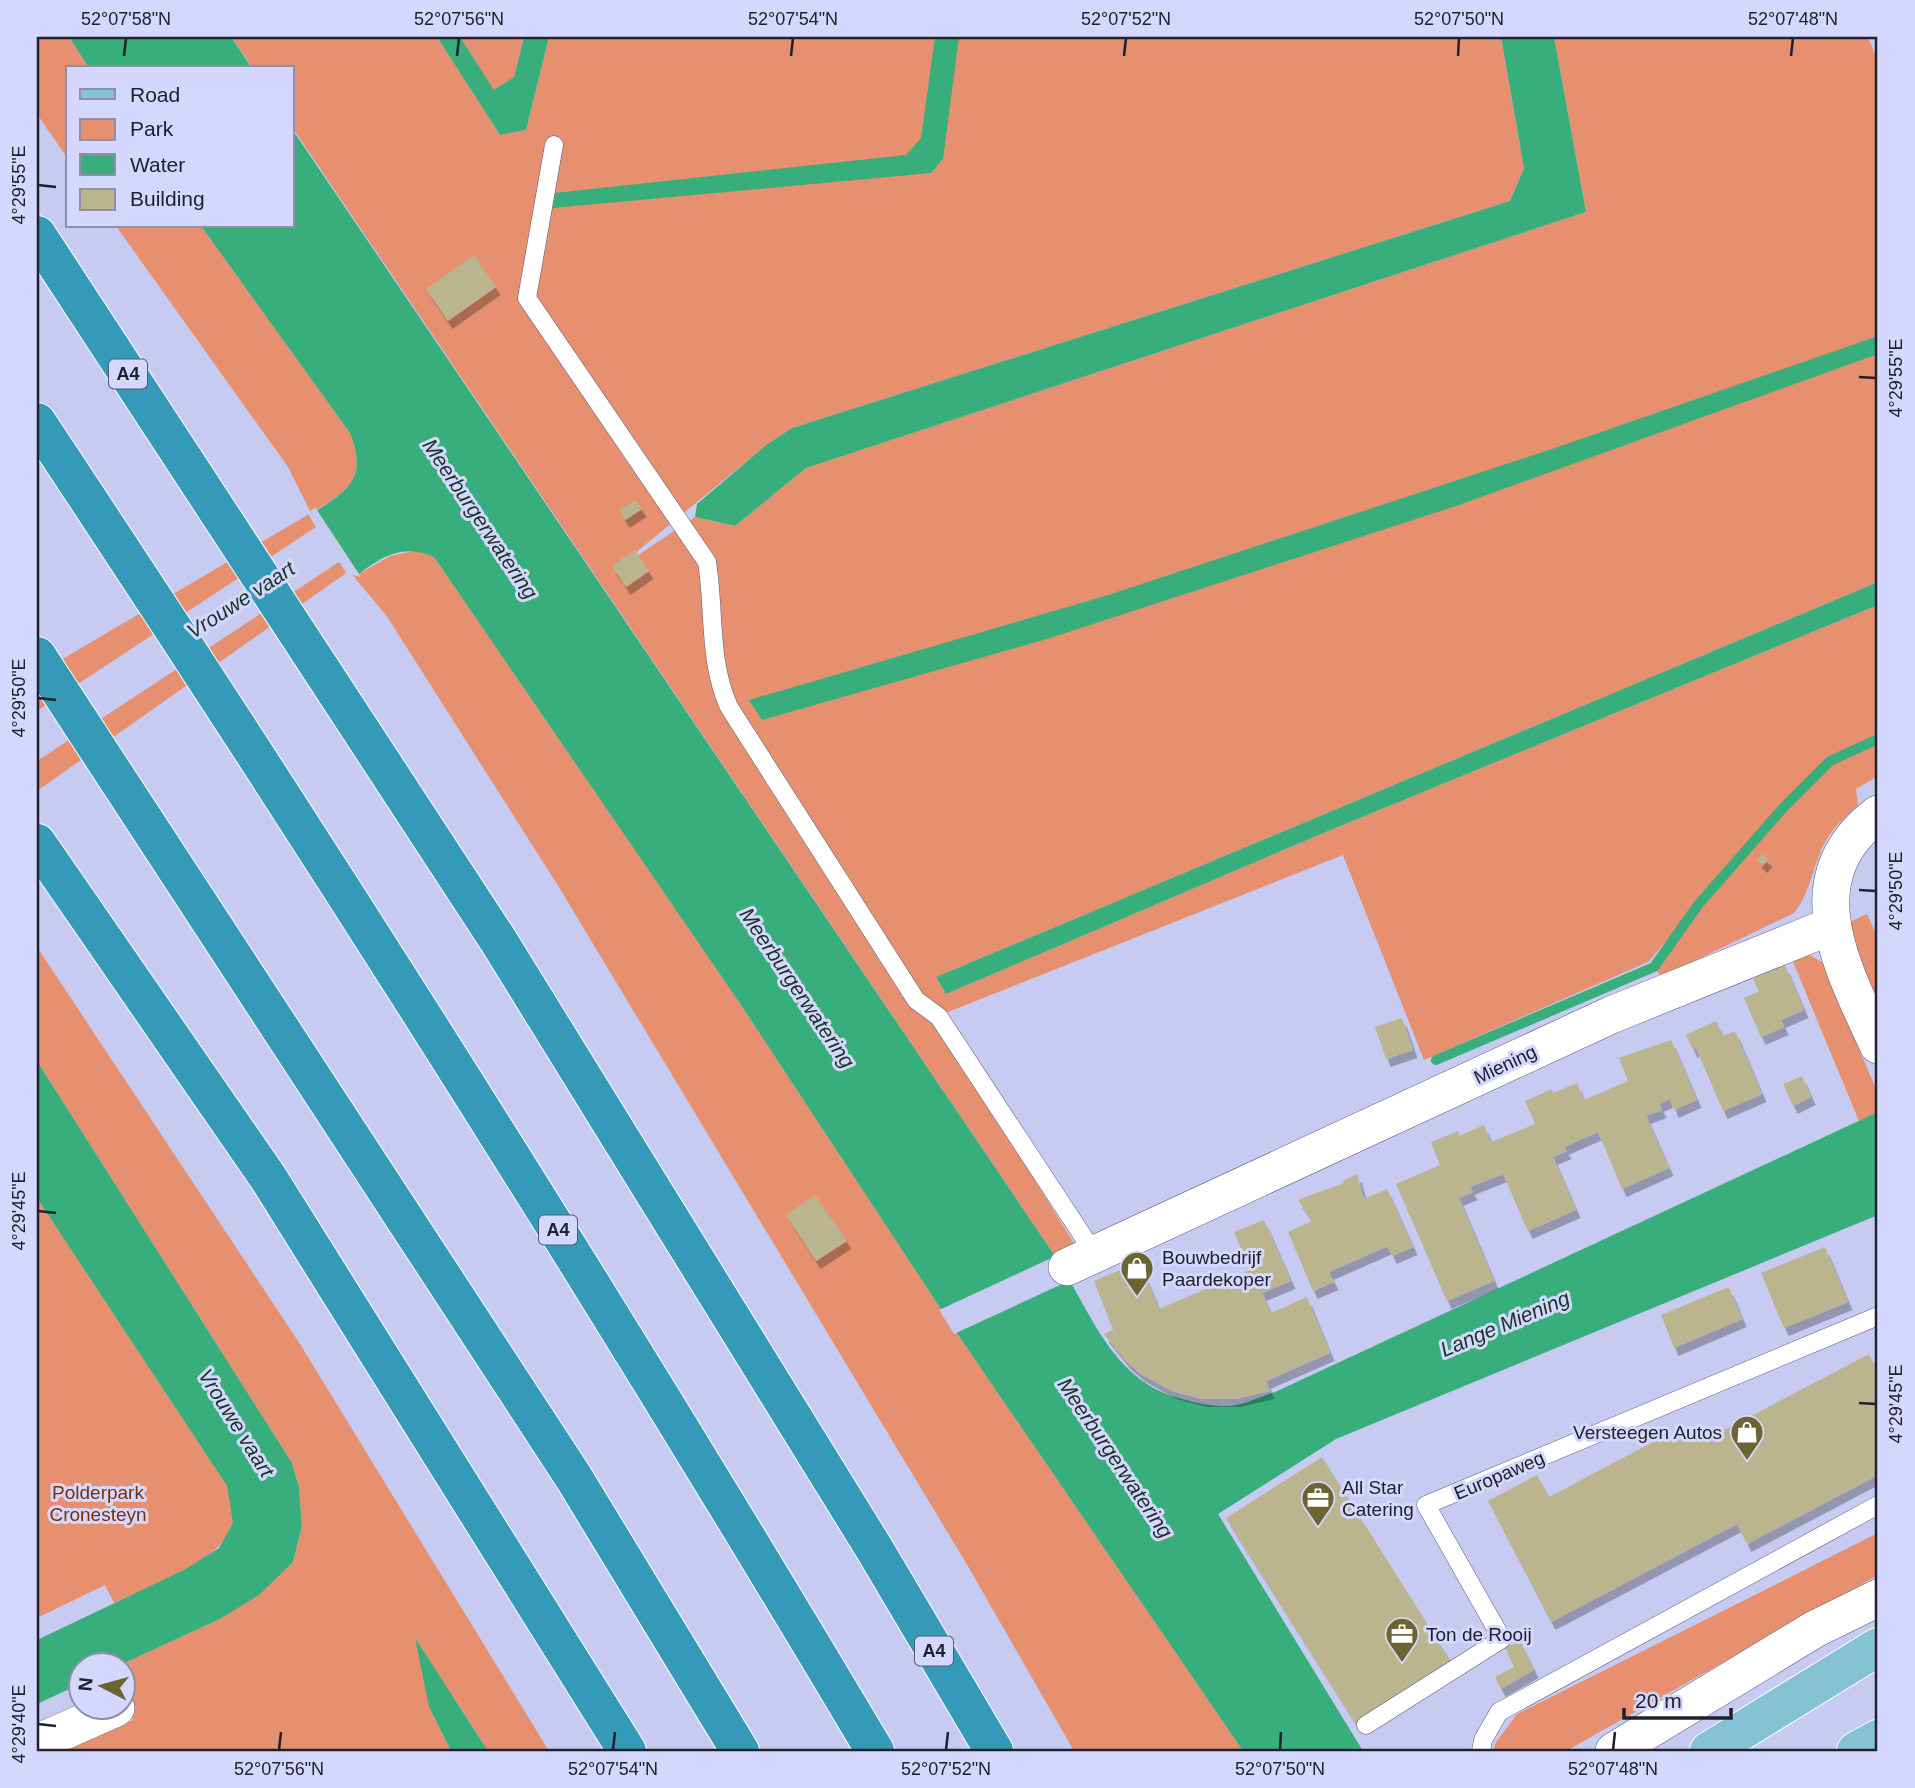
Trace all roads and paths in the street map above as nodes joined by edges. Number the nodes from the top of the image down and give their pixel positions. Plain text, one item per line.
1 (554, 145) dead end
2 (37, 235) edge
3 (37, 422) edge
4 (37, 656) edge
5 (1878, 814) edge
6 (37, 843) edge
7 (1831, 926) junction
8 (1878, 1045) edge
9 (1081, 1260) joint
10 (1870, 1320) edge
11 (1878, 1505) edge
12 (1878, 1598) edge
13 (1878, 1647) edge
14 (84, 1722) edge
15 (1366, 1725) dead end
16 (1878, 1739) edge
17 (37, 1743) edge
18 (627, 1751) edge
19 (740, 1751) edge
20 (875, 1751) edge
21 (994, 1751) edge
22 (1481, 1751) edge
23 (1614, 1751) edge
24 (1709, 1751) edge
25 (1856, 1751) edge

1 - 9 lane
2 - 21 highway, A4
3 - 20 highway, A4
4 - 19 highway
5 - 7 street
6 - 18 highway
7 - 8 street
7 - 9 street, Miening
10 - 15 lane, Europaweg
11 - 22 lane
12 - 23 street
13 - 24 main road
14 - 17 street
16 - 25 main road

